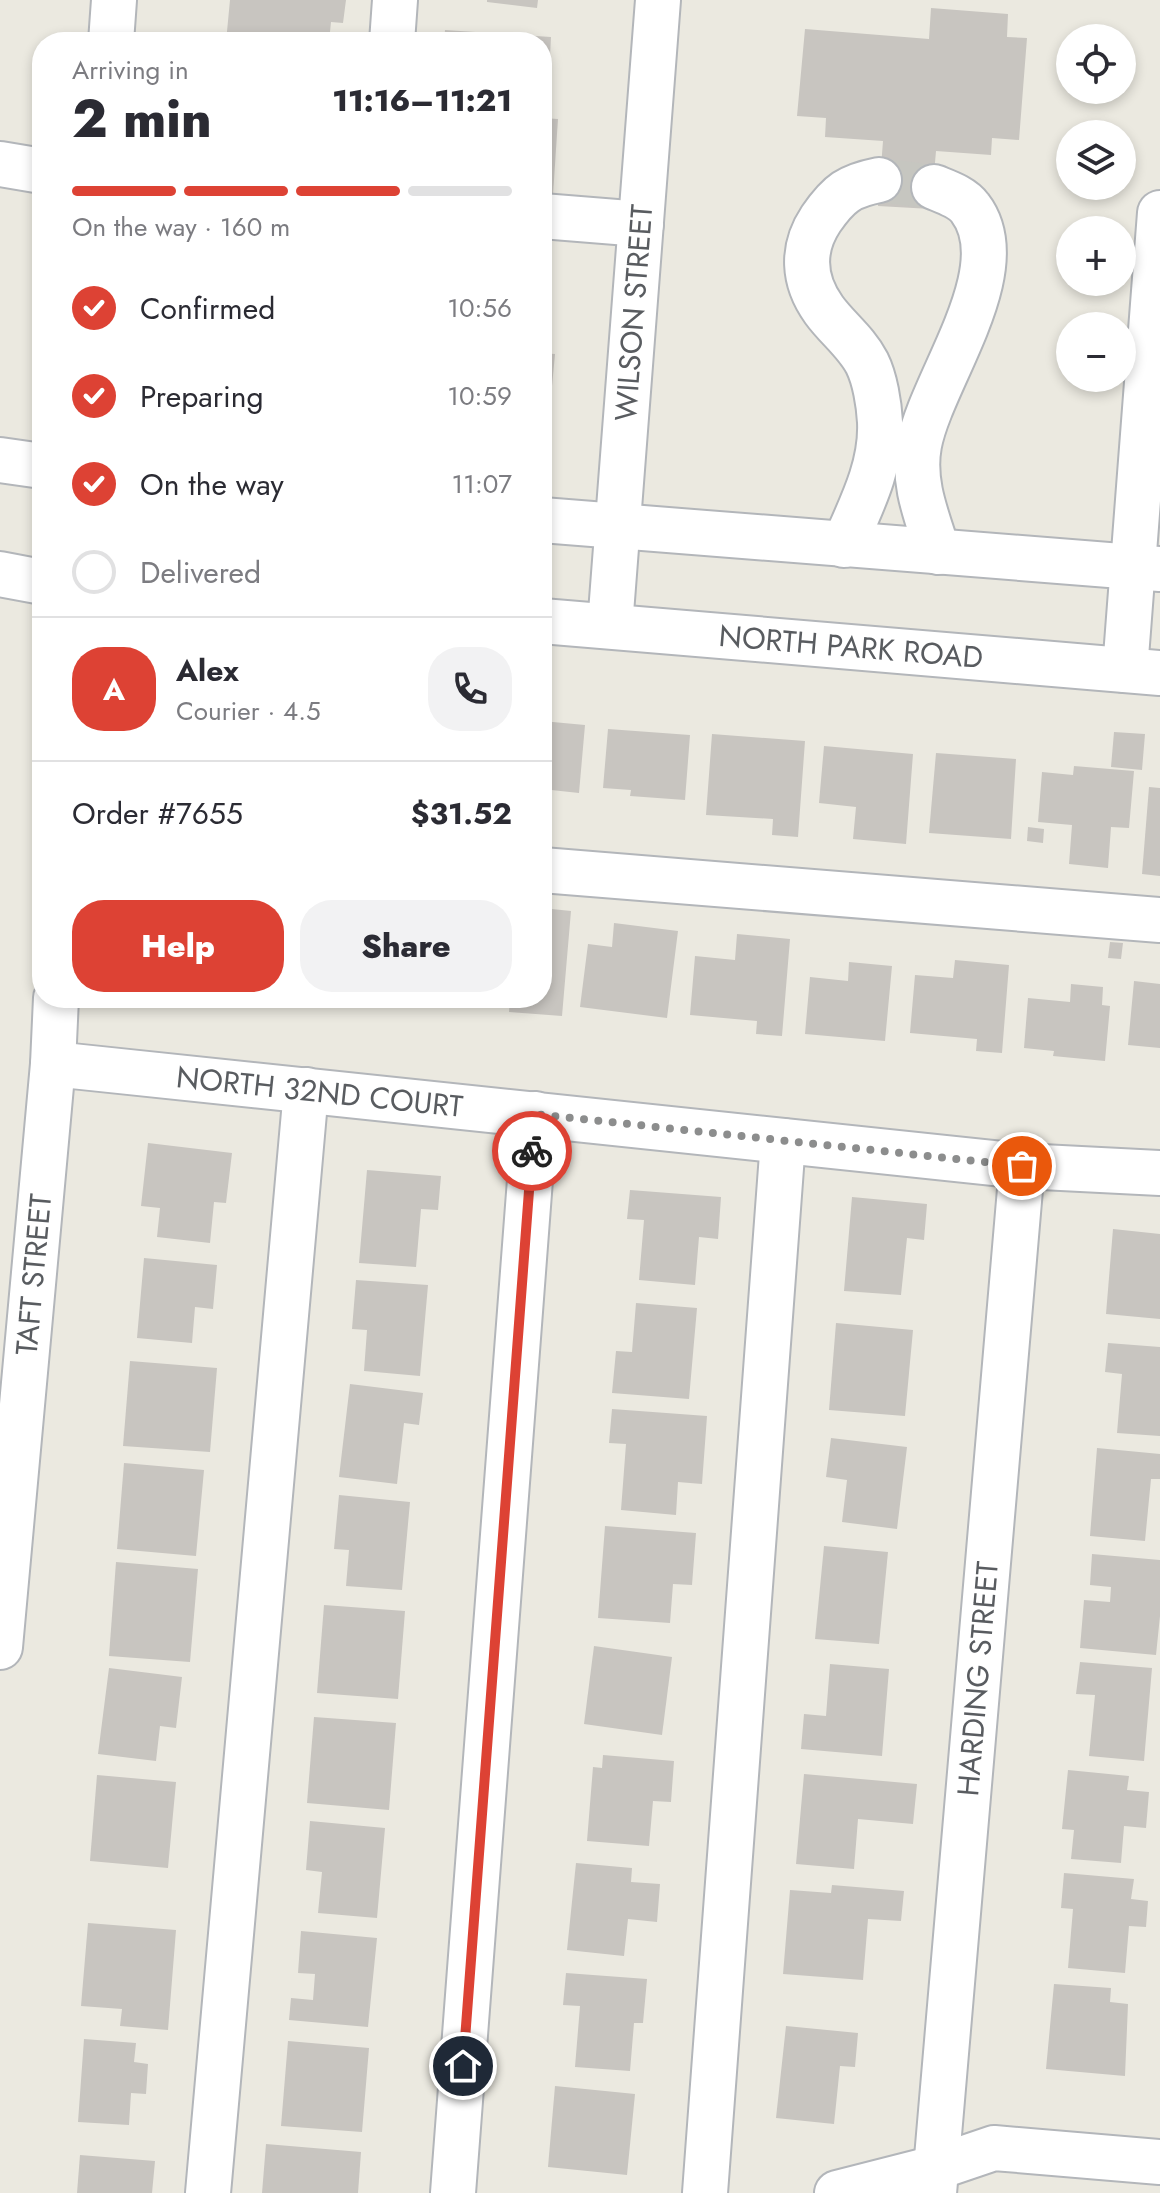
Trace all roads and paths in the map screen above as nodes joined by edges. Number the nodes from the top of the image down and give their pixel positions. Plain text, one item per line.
1 (114, 0) edge
2 (395, 0) edge
3 (658, 0) edge
4 (112, 32) edge
5 (393, 32) edge
6 (0, 164) edge
7 (32, 169) edge
8 (879, 180) tunnel mouth
9 (934, 187) tunnel mouth
10 (1160, 213) edge
11 (552, 217) edge
12 (641, 224) junction
13 (1158, 264) edge
14 (0, 460) edge
15 (32, 465) edge
16 (552, 521) edge
17 (617, 528) junction
18 (844, 545) junction
19 (938, 552) junction
20 (1146, 568) edge
21 (0, 574) edge
22 (32, 580) edge
23 (552, 622) edge
24 (610, 626) junction
25 (1142, 672) edge
26 (552, 871) edge
27 (1160, 920) edge
28 (56, 1008) edge
29 (53, 1064) junction
30 (306, 1090) junction
31 (535, 1114) junction
32 (783, 1141) junction
33 (1022, 1166) junction
34 (1160, 1173) edge
35 (0, 1647) edge
36 (1160, 2162) edge
37 (934, 2181) edge
38 (208, 2193) edge
39 (453, 2193) edge
40 (705, 2193) edge
41 (837, 2193) edge

1 - 4 street
2 - 5 street
3 - 12 street, WILSON STREET
6 - 7 street
8 - 18 street
9 - 19 street
10 - 13 street
11 - 12 street
12 - 17 street, WILSON STREET
13 - 20 street
14 - 15 street
16 - 17 street
17 - 18 street
17 - 24 street, WILSON STREET
18 - 19 street
19 - 20 street
20 - 25 street
21 - 22 street
23 - 24 street, NORTH PARK ROAD
24 - 25 street, NORTH PARK ROAD
26 - 27 street
28 - 29 street, TAFT STREET
29 - 30 street, NORTH 32ND COURT
29 - 35 street, TAFT STREET
30 - 31 street, NORTH 32ND COURT
30 - 38 street
31 - 32 street, NORTH 32ND COURT
31 - 39 street
32 - 33 street, NORTH 32ND COURT
32 - 40 street
33 - 34 street, NORTH 32ND COURT
33 - 37 street, HARDING STREET
36 - 37 street
37 - 41 street

